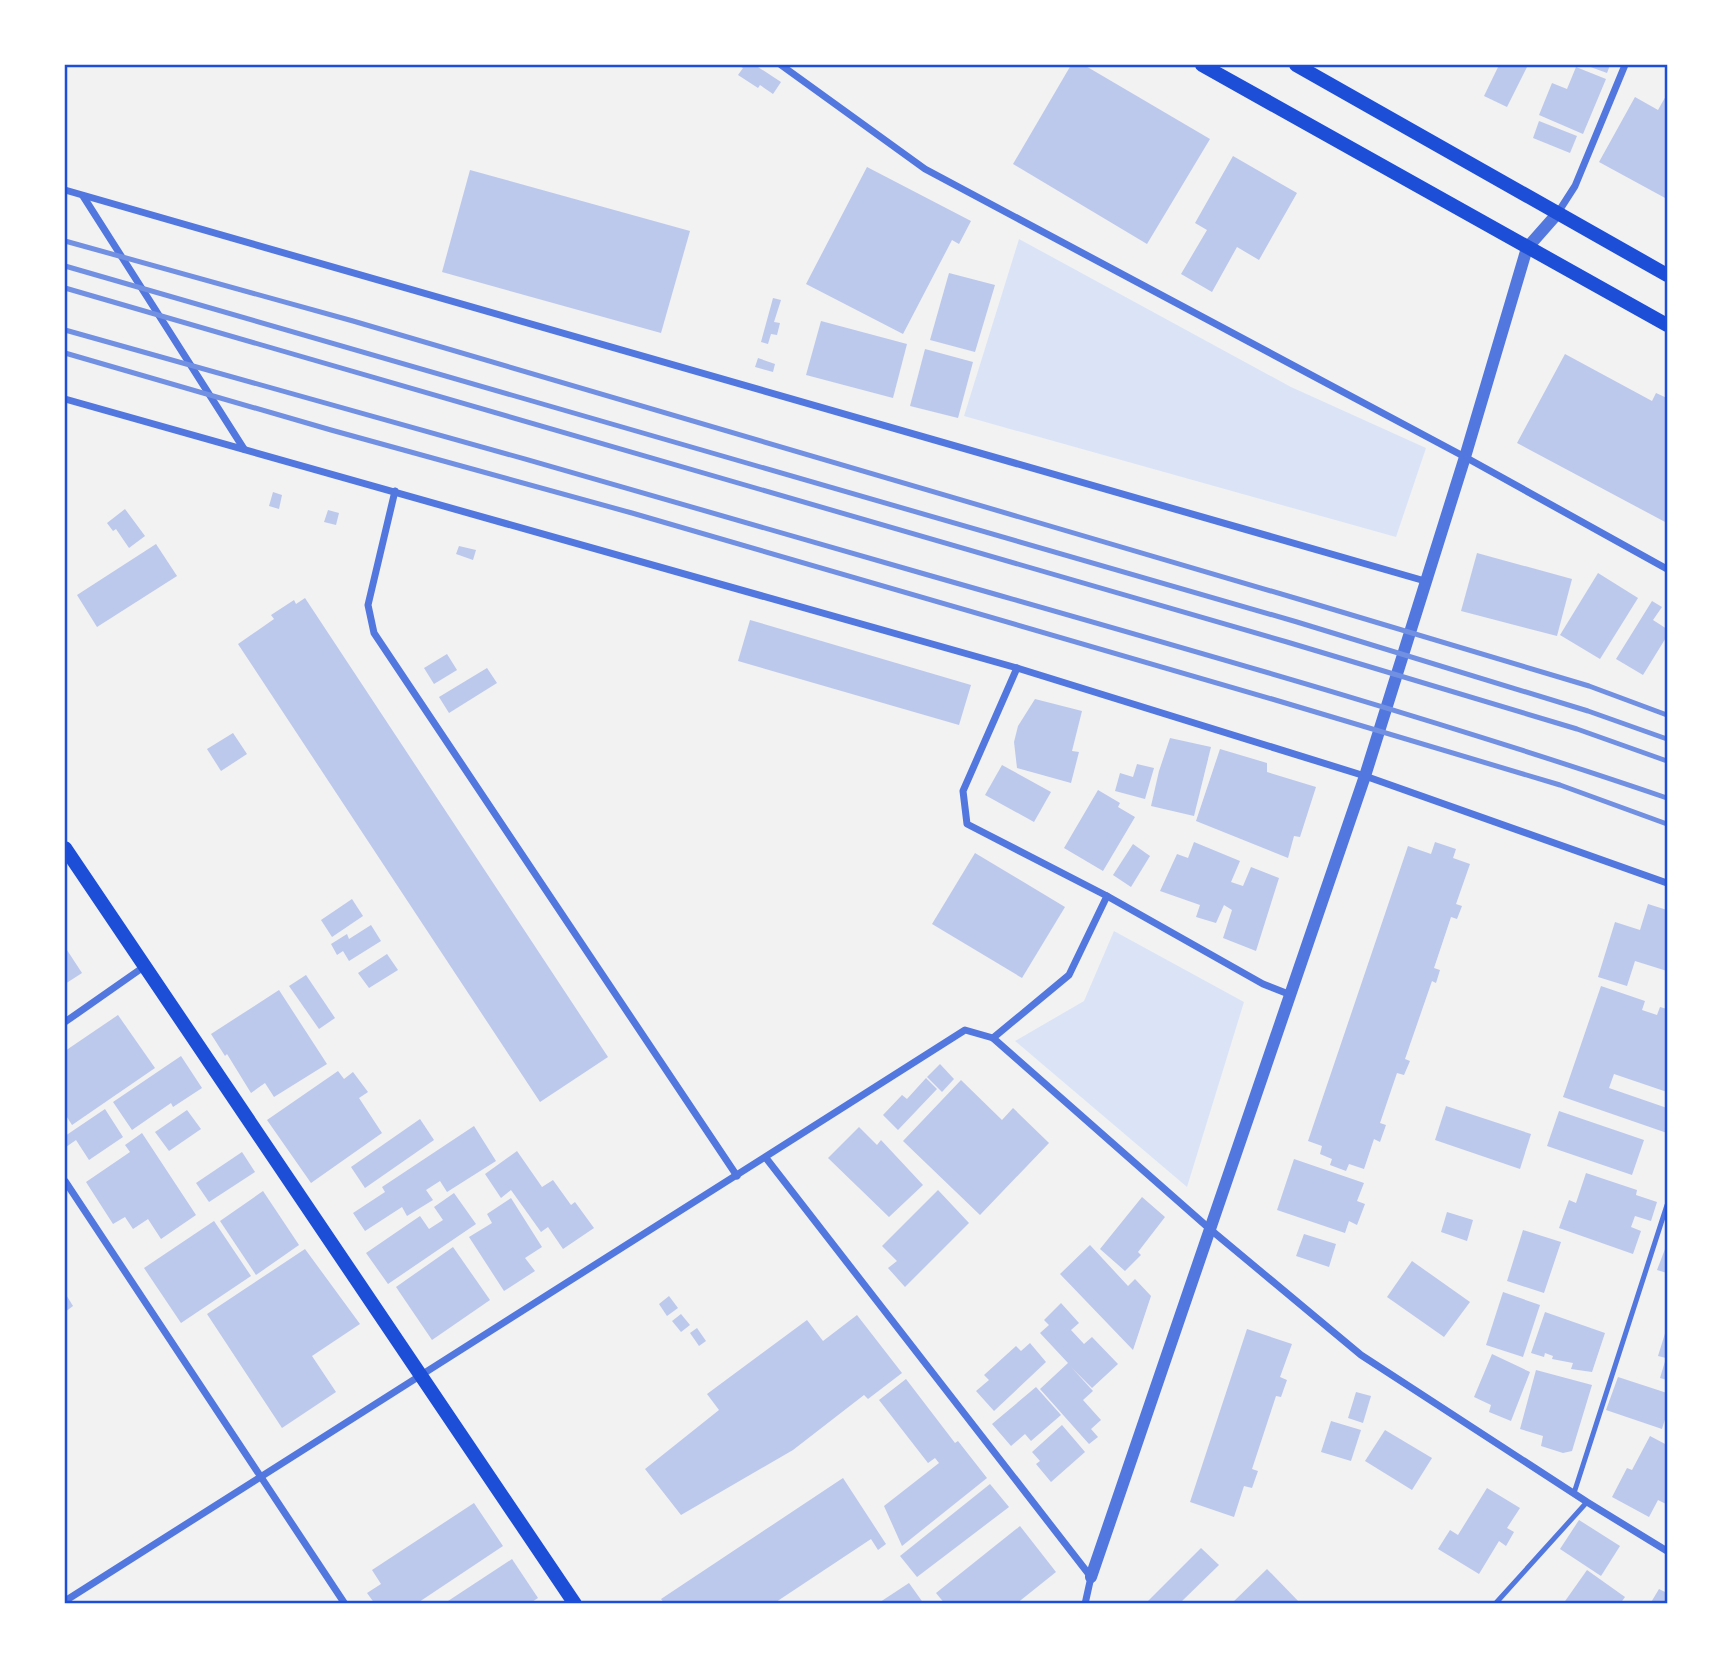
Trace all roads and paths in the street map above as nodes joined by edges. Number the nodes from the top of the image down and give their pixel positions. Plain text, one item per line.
1 (781, 65) edge
2 (1202, 65) edge
3 (1296, 65) edge
4 (1625, 65) edge
5 (65, 190) edge
6 (83, 195) junction
7 (1557, 214) junction
8 (1527, 248) junction
9 (1667, 275) edge
10 (1667, 325) edge
11 (65, 399) edge
12 (244, 449) junction
13 (1465, 457) junction
14 (395, 491) junction
15 (1667, 569) edge
16 (1425, 581) junction
17 (1017, 668) junction
18 (1365, 776) junction
19 (65, 848) edge
20 (1667, 883) edge
21 (1107, 897) junction
22 (145, 966) junction
23 (1291, 995) junction
24 (65, 1022) edge
25 (993, 1038) junction
26 (766, 1158) junction
27 (737, 1176) junction
28 (65, 1181) edge
29 (1667, 1205) edge
30 (1211, 1230) junction
31 (421, 1375) junction
32 (261, 1476) junction
33 (1574, 1493) junction
34 (1587, 1502) junction
35 (1667, 1551) edge
36 (1091, 1577) junction
37 (65, 1601) edge
38 (345, 1604) edge
39 (575, 1604) edge
40 (1085, 1604) edge
41 (1494, 1604) edge

1 - 13 street
2 - 8 main road
3 - 7 main road
4 - 7 street
5 - 6 street
6 - 12 street
6 - 16 street
7 - 8 street
7 - 9 main road
8 - 10 main road
8 - 13 street
11 - 12 street
12 - 14 street
13 - 15 street
13 - 16 street
14 - 17 street
14 - 27 street
16 - 18 street
17 - 18 street
17 - 21 street
18 - 20 street
18 - 23 street
19 - 22 main road
21 - 23 street
21 - 25 street
22 - 24 street
22 - 31 main road
23 - 30 street
25 - 26 street
25 - 30 street
26 - 27 street
26 - 36 street
27 - 31 street
28 - 32 street
29 - 33 lane
30 - 33 street
30 - 36 street
31 - 32 street
31 - 39 main road
32 - 37 street
32 - 38 street
33 - 34 street
34 - 35 street
34 - 41 lane
36 - 40 street

